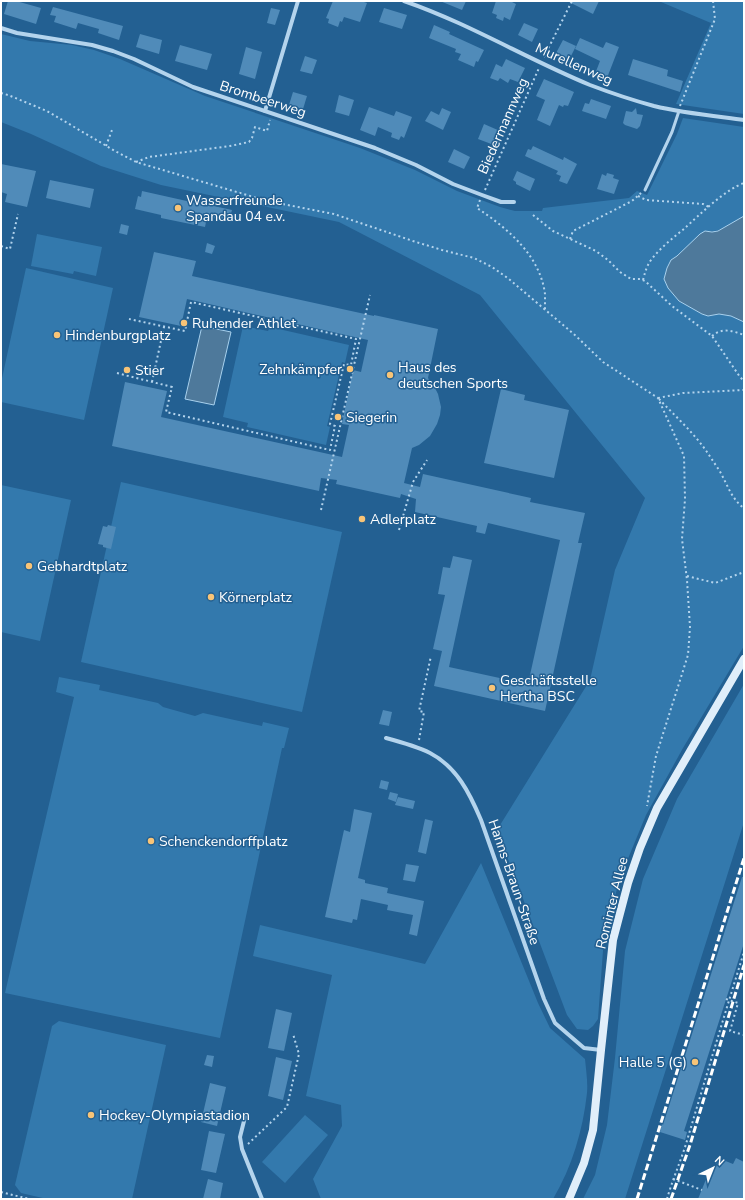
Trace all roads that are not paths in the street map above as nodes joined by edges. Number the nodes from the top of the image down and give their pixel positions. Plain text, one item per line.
1 (298, 1) edge
2 (404, 1) edge
3 (1, 28) edge
4 (265, 111) junction
5 (678, 111) junction
6 (744, 120) edge
7 (645, 190) road end
8 (514, 202) dead end
9 (744, 659) edge
10 (386, 738) dead end
11 (601, 1050) junction
12 (245, 1117) dead end
13 (262, 1199) edge
14 (569, 1199) edge

1 - 4 street
2 - 5 street, Murellenweg
3 - 4 street, Brombeerweg
4 - 8 street, Brombeerweg
5 - 6 street, Murellenweg
5 - 7 lane
9 - 11 street, Rominter Allee
10 - 11 street, Hanns-Braun-Straße
11 - 14 street, Rominter Allee
12 - 13 street

